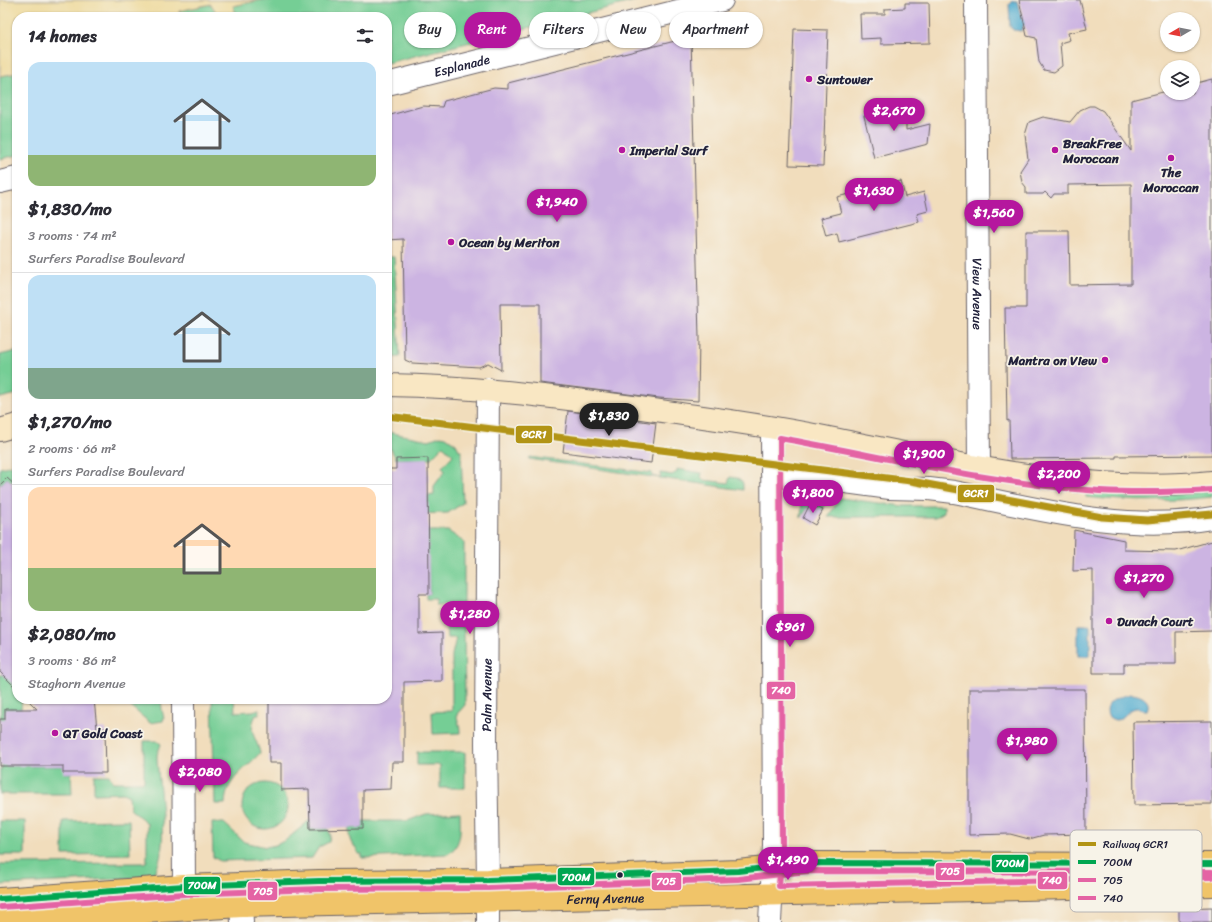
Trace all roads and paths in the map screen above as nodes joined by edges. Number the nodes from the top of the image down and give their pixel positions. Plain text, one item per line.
1 (722, 0) edge
2 (976, 0) edge
3 (392, 83) edge
4 (12, 179) edge
5 (0, 182) edge
6 (392, 385) edge
7 (488, 390) junction
8 (12, 426) edge
9 (772, 428) junction
10 (0, 430) edge
11 (978, 468) junction
12 (772, 472) junction
13 (1212, 482) edge
14 (1212, 518) edge
15 (183, 704) edge
16 (1070, 864) edge
17 (1202, 864) edge
18 (1212, 864) edge
19 (772, 866) junction
20 (1202, 885) edge
21 (1212, 885) edge
22 (184, 886) junction
23 (1070, 888) edge
24 (488, 890) junction
25 (770, 894) junction
26 (0, 899) edge
27 (242, 914) edge
28 (0, 920) edge
29 (488, 922) edge
30 (770, 922) edge

1 - 3 street, Esplanade
2 - 11 street, View Avenue
4 - 5 street
6 - 7 street
7 - 9 street
7 - 24 street, Palm Avenue
8 - 10 street
9 - 11 street
9 - 12 street
11 - 13 street
12 - 14 street
12 - 19 street
15 - 22 street
16 - 19 highway, Ferny Avenue
17 - 18 highway, Ferny Avenue
19 - 24 highway, Ferny Avenue
19 - 25 street
20 - 21 highway, Ferny Avenue
22 - 24 highway, Ferny Avenue
22 - 26 highway, Ferny Avenue
23 - 25 highway, Ferny Avenue
24 - 25 highway, Ferny Avenue
24 - 27 highway, Ferny Avenue
24 - 29 street, Palm Avenue
25 - 30 street
27 - 28 highway, Ferny Avenue

